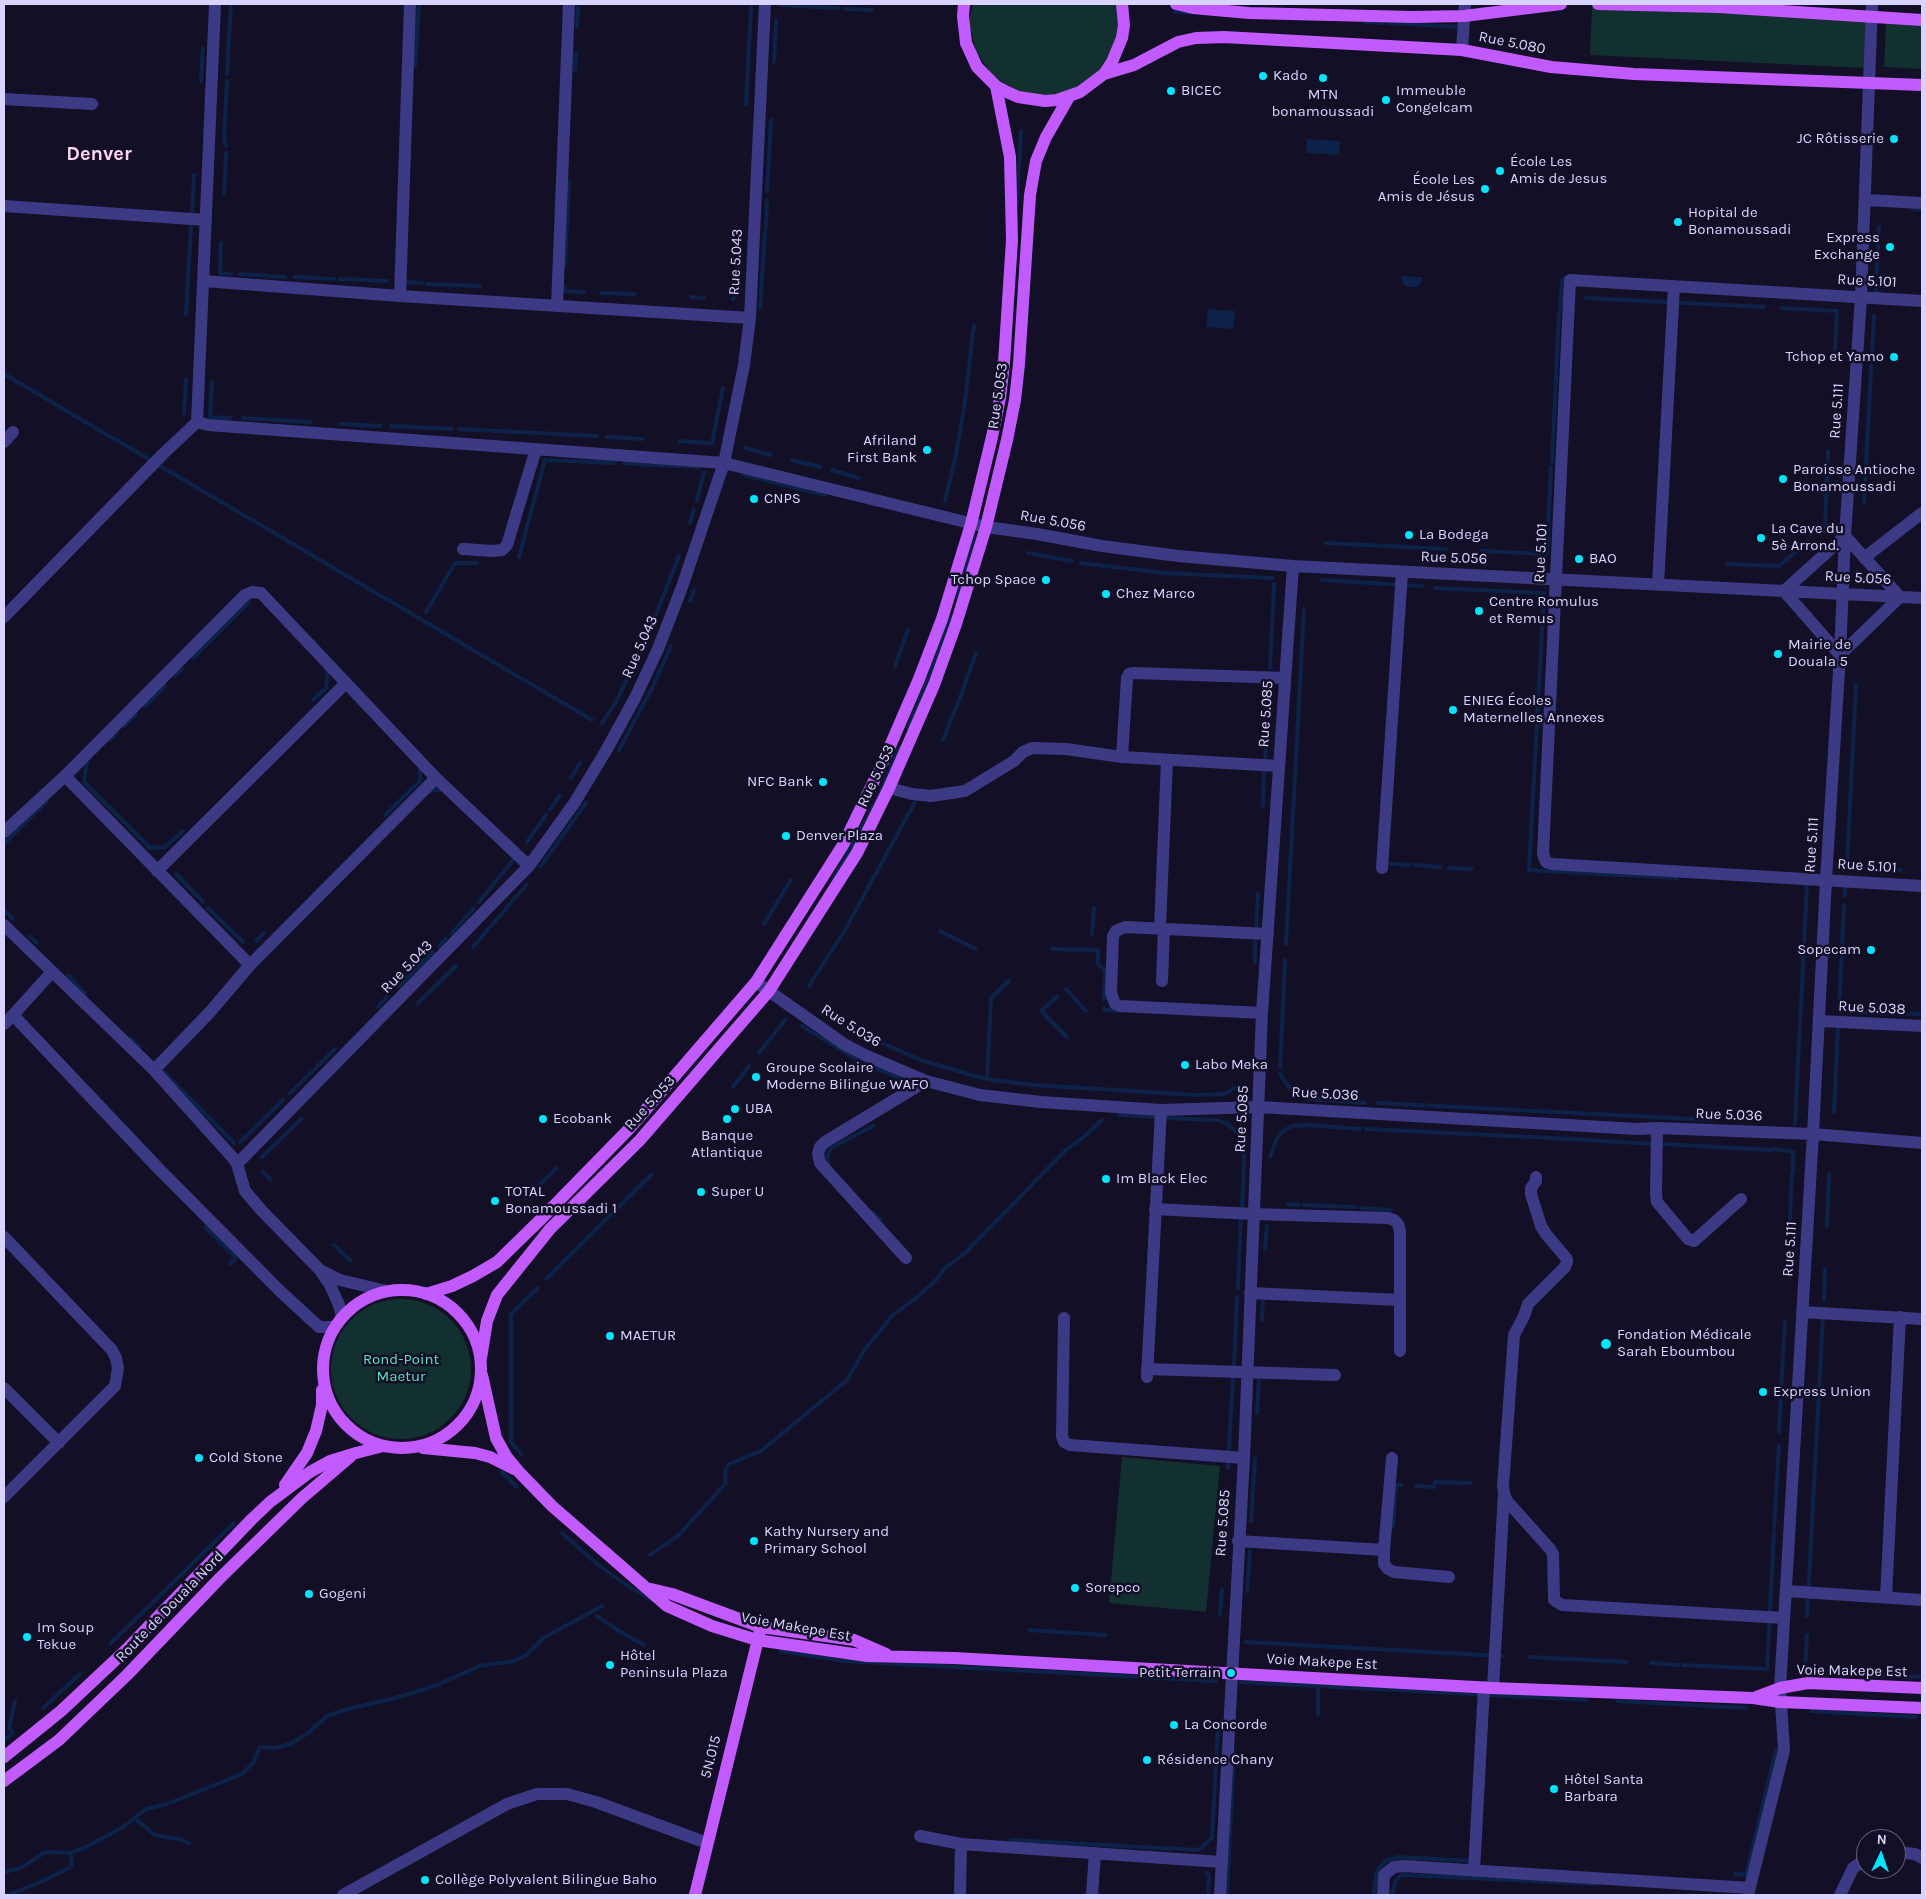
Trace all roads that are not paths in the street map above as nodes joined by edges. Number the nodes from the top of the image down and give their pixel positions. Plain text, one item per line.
1 (215, 4) edge
2 (410, 4) edge
3 (570, 4) edge
4 (765, 4) edge
5 (964, 4) edge
6 (1122, 4) edge
7 (1176, 4) edge
8 (1561, 4) edge
9 (1598, 4) edge
10 (1872, 4) edge
11 (1718, 6) edge
12 (1464, 10) edge
13 (1872, 18) junction
14 (1922, 20) edge
15 (1462, 50) junction
16 (1104, 74) junction
17 (1870, 83) junction
18 (1922, 85) edge
19 (996, 86) junction
20 (1069, 97) junction
21 (4, 99) edge
22 (92, 104) dead end
23 (1866, 200) junction
24 (1922, 203) edge
25 (4, 206) edge
26 (206, 220) junction
27 (204, 281) junction
28 (1674, 286) junction
29 (400, 296) junction
30 (1861, 297) junction
31 (1922, 300) edge
32 (557, 306) junction
33 (750, 318) junction
34 (197, 422) junction
35 (536, 449) junction
36 (724, 463) junction
37 (1922, 513) edge
38 (971, 524) junction
39 (986, 527) junction
40 (1845, 536) junction
41 (463, 549) dead end
42 (1864, 558) junction
43 (1293, 566) junction
44 (1402, 572) junction
45 (1556, 579) junction
46 (1658, 584) junction
47 (1784, 591) junction
48 (1843, 594) junction
49 (1900, 597) junction
50 (1922, 598) edge
51 (4, 618) edge
52 (1840, 655) junction
53 (1285, 678) junction
54 (345, 684) junction
55 (1122, 757) junction
56 (1167, 760) junction
57 (1279, 766) junction
58 (64, 776) junction
59 (436, 778) junction
60 (889, 788) junction
61 (4, 832) edge
62 (529, 866) junction
63 (1382, 868) dead end
64 (157, 871) junction
65 (1826, 880) junction
66 (1922, 886) edge
67 (4, 925) edge
68 (1162, 928) junction
69 (1268, 934) junction
70 (250, 965) junction
71 (52, 972) junction
72 (1162, 981) dead end
73 (756, 982) junction
74 (769, 991) junction
75 (1262, 1013) junction
76 (8, 1020) edge
77 (1820, 1021) junction
78 (1922, 1026) edge
79 (154, 1070) junction
80 (926, 1081) junction
81 (1259, 1107) junction
82 (1161, 1110) junction
83 (1658, 1128) junction
84 (1813, 1134) junction
85 (1922, 1143) edge
86 (237, 1164) junction
87 (1536, 1177) dead end
88 (1741, 1199) dead end
89 (1155, 1209) junction
90 (1253, 1214) junction
91 (4, 1237) edge
92 (906, 1258) dead end
93 (320, 1270) junction
94 (386, 1291) junction
95 (1250, 1293) junction
96 (426, 1294) junction
97 (1400, 1300) junction
98 (1802, 1312) junction
99 (1900, 1317) junction
100 (1064, 1318) dead end
101 (1922, 1318) edge
102 (338, 1322) junction
103 (1400, 1351) dead end
104 (481, 1358) junction
105 (1247, 1372) junction
106 (482, 1375) junction
107 (1335, 1375) dead end
108 (323, 1381) junction
109 (4, 1388) edge
110 (59, 1443) junction
111 (383, 1446) junction
112 (413, 1448) junction
113 (356, 1452) junction
114 (1244, 1458) junction
115 (1392, 1458) dead end
116 (519, 1472) junction
117 (1504, 1493) junction
118 (4, 1496) edge
119 (270, 1502) junction
120 (1238, 1541) junction
121 (1384, 1550) junction
122 (1449, 1577) dead end
123 (1787, 1591) junction
124 (1886, 1597) junction
125 (1922, 1600) edge
126 (1784, 1618) junction
127 (759, 1633) junction
128 (1231, 1673) junction
129 (1489, 1688) junction
130 (1780, 1688) junction
131 (1922, 1688) edge
132 (1753, 1698) junction
133 (1780, 1702) junction
134 (1922, 1708) edge
135 (4, 1757) edge
136 (4, 1781) edge
137 (920, 1836) dead end
138 (707, 1843) junction
139 (961, 1844) junction
140 (1095, 1853) junction
141 (1906, 1853) edge
142 (1922, 1858) edge
143 (1221, 1862) junction
144 (1856, 1866) edge
145 (1474, 1871) junction
146 (1749, 1892) edge
147 (343, 1895) edge
148 (695, 1895) edge
149 (960, 1895) edge
150 (1092, 1895) edge
151 (1220, 1895) edge
152 (1383, 1895) edge
153 (1840, 1895) edge

1 - 26 street
2 - 29 street
3 - 32 street
4 - 33 street, Rue 5.043
5 - 19 main road
6 - 16 main road
7 - 12 main road, Rue 5.080
8 - 12 main road, Rue 5.080
9 - 11 main road
10 - 13 street, Rue 5.111
11 - 13 main road
12 - 15 street
13 - 14 main road
13 - 17 street, Rue 5.111
15 - 16 main road, Rue 5.080
15 - 17 main road, Rue 5.080
16 - 20 main road
17 - 18 main road, Rue 5.080
17 - 23 street, Rue 5.111
19 - 20 main road
19 - 38 main road, Rue 5.053
20 - 39 main road, Rue 5.053
21 - 22 street
23 - 24 street
23 - 30 street, Rue 5.111
25 - 26 street
26 - 27 street
27 - 29 street
27 - 34 street
28 - 30 street, Rue 5.101
28 - 45 street, Rue 5.101
28 - 46 street
29 - 32 street
30 - 31 street, Rue 5.101
30 - 40 street, Rue 5.111
32 - 33 street
33 - 36 street, Rue 5.043
34 - 35 street, Rue 5.056
34 - 51 street
35 - 36 street, Rue 5.056
35 - 41 street
36 - 38 street, Rue 5.056
36 - 62 street, Rue 5.043
37 - 42 street
38 - 39 street, Rue 5.056
38 - 73 main road, Rue 5.053
39 - 43 street, Rue 5.056
39 - 60 main road, Rue 5.053
40 - 42 street
40 - 47 street
40 - 48 street, Rue 5.111
42 - 49 street
43 - 44 street, Rue 5.056
43 - 53 street, Rue 5.085
44 - 45 street, Rue 5.056
44 - 63 street
45 - 46 street, Rue 5.056
45 - 65 street, Rue 5.101
46 - 47 street, Rue 5.056
47 - 48 street, Rue 5.056
47 - 52 street
48 - 49 street, Rue 5.056
48 - 52 street, Rue 5.111
49 - 50 street, Rue 5.056
49 - 52 street
52 - 65 street, Rue 5.111
53 - 55 street
53 - 57 street, Rue 5.085
54 - 58 street
54 - 59 street
54 - 64 street
55 - 56 street
55 - 60 street
56 - 57 street
56 - 68 street
57 - 69 street, Rue 5.085
58 - 61 street
58 - 64 street
59 - 62 street
59 - 70 street
60 - 74 main road, Rue 5.053
62 - 86 street, Rue 5.043
64 - 70 street
65 - 66 street, Rue 5.101
65 - 77 street, Rue 5.111
67 - 71 street
68 - 69 street
68 - 72 street
68 - 75 street
69 - 75 street, Rue 5.085
70 - 79 street
71 - 76 street
71 - 79 street
73 - 74 street, Rue 5.036
73 - 96 main road, Rue 5.053
74 - 80 street, Rue 5.036
74 - 104 main road, Rue 5.053
75 - 81 street, Rue 5.085
76 - 102 street
77 - 78 street, Rue 5.038
77 - 84 street, Rue 5.111
79 - 86 street
80 - 82 street, Rue 5.036
80 - 92 street
81 - 82 street, Rue 5.036
81 - 83 street, Rue 5.036
81 - 90 street, Rue 5.085
82 - 89 street
83 - 84 street, Rue 5.036
83 - 88 street
84 - 85 street, Rue 5.036
84 - 98 street, Rue 5.111
86 - 93 street
87 - 117 street
89 - 90 street
89 - 105 street
90 - 95 street, Rue 5.085
90 - 97 street
91 - 110 street
93 - 94 street
93 - 102 street
94 - 96 main road
94 - 102 main road
95 - 97 street
95 - 105 street, Rue 5.085
96 - 104 main road
97 - 103 street
98 - 99 street
98 - 123 street, Rue 5.111
99 - 101 street
99 - 124 street
100 - 114 street
102 - 108 main road
104 - 106 main road
105 - 107 street
105 - 114 street, Rue 5.085
106 - 112 main road
106 - 116 main road
108 - 111 main road
108 - 119 main road
109 - 110 street
110 - 118 street
111 - 112 main road
111 - 113 main road
112 - 116 main road
113 - 119 main road
113 - 136 main road, Route de Douala Nord
114 - 120 street, Rue 5.085
115 - 121 street
116 - 127 main road, Voie Makepe Est
117 - 126 street
117 - 129 street
119 - 135 main road, Route de Douala Nord
120 - 121 street
120 - 128 street, Rue 5.085
121 - 122 street
123 - 124 street
123 - 126 street, Rue 5.111
124 - 125 street
126 - 130 street, Rue 5.111
127 - 128 main road, Voie Makepe Est
127 - 138 main road, 5N.015
128 - 129 main road, Voie Makepe Est
128 - 143 street, Rue 5.085
129 - 132 main road, Voie Makepe Est
129 - 145 street
130 - 131 main road, Voie Makepe Est
130 - 132 main road, Voie Makepe Est
130 - 133 street, Rue 5.111
132 - 133 main road, Voie Makepe Est
133 - 134 main road, Voie Makepe Est
133 - 146 street, Rue 5.111
137 - 139 street
138 - 147 street
138 - 148 main road, 5N.015
139 - 140 street
139 - 149 street
140 - 143 street
140 - 150 street
141 - 142 street
143 - 151 street, Rue 5.085
144 - 153 street
145 - 146 street
145 - 152 street

